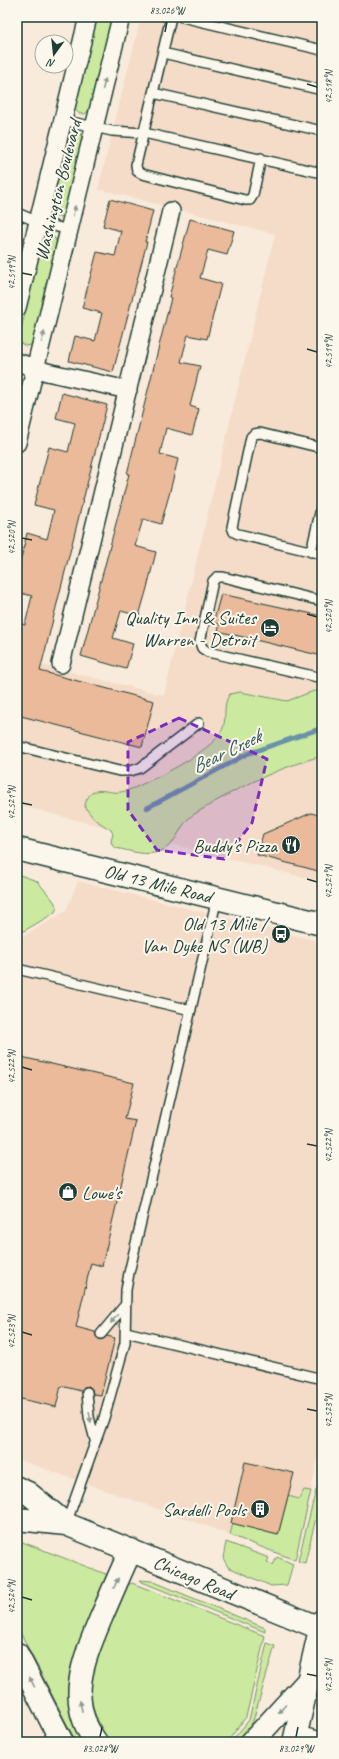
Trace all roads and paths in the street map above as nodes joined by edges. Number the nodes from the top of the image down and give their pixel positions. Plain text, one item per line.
1 (88, 17) edge
2 (121, 17) edge
3 (171, 17) edge
4 (182, 17) edge
5 (322, 50) edge
6 (163, 53) junction
7 (322, 90) edge
8 (153, 93) junction
9 (63, 120) junction
10 (94, 128) junction
11 (322, 131) edge
12 (144, 133) junction
13 (261, 158) junction
14 (322, 173) edge
15 (171, 211) dead end
16 (17, 213) edge
17 (38, 222) junction
18 (69, 230) junction
19 (17, 308) edge
20 (17, 362) edge
21 (35, 367) junction
22 (128, 390) junction
23 (17, 443) edge
24 (322, 448) edge
25 (322, 504) edge
26 (312, 552) junction
27 (322, 554) edge
28 (322, 601) edge
29 (61, 664) dead end
30 (322, 678) edge
31 (199, 723) dead end
32 (17, 746) edge
33 (17, 849) edge
34 (217, 898) junction
35 (322, 924) edge
36 (17, 969) edge
37 (191, 1010) junction
38 (126, 1304) junction
39 (126, 1332) junction
40 (102, 1334) dead end
41 (322, 1379) edge
42 (88, 1392) dead end
43 (95, 1440) junction
44 (17, 1488) edge
45 (17, 1519) edge
46 (66, 1524) junction
47 (131, 1550) junction
48 (321, 1626) edge
49 (17, 1654) edge
50 (308, 1680) junction
51 (17, 1684) edge
52 (295, 1737) edge
53 (322, 1737) edge
54 (46, 1742) edge
55 (62, 1742) edge
56 (96, 1742) edge
57 (252, 1742) edge

1 - 9 street, Washington Boulevard
10 -> 2 street, Washington Boulevard
3 - 6 lane
4 - 5 lane
6 - 7 lane
6 - 8 lane
8 - 11 lane
8 - 12 lane
9 - 10 lane
9 - 17 street, Washington Boulevard
10 - 12 lane
18 -> 10 street, Washington Boulevard
12 - 13 lane
12 - 13 lane
13 - 14 lane
15 - 22 street
16 - 17 lane
17 - 18 lane
17 - 19 street, Washington Boulevard
21 -> 18 street, Washington Boulevard
20 - 21 street
21 - 22 street
21 - 23 street, Washington Boulevard
22 - 29 street
24 - 26 lane
25 - 26 lane
26 - 27 lane
28 - 30 lane
31 - 32 lane
33 - 34 main road, Old 13 Mile Road
34 - 35 main road, Old 13 Mile Road
34 - 37 lane
36 - 37 lane
37 - 38 lane
38 - 39 lane
38 -> 40 lane
39 - 41 lane
39 - 43 lane
42 -> 43 lane
43 - 46 lane
44 - 46 main road, Chicago Road
45 - 46 main road, Chicago Road
46 - 47 main road, Chicago Road
47 - 48 main road, Chicago Road
56 -> 47 main road
48 - 50 main road
55 -> 49 main road
50 - 52 main road
50 -> 57 main road
51 - 54 main road
52 - 53 lane

